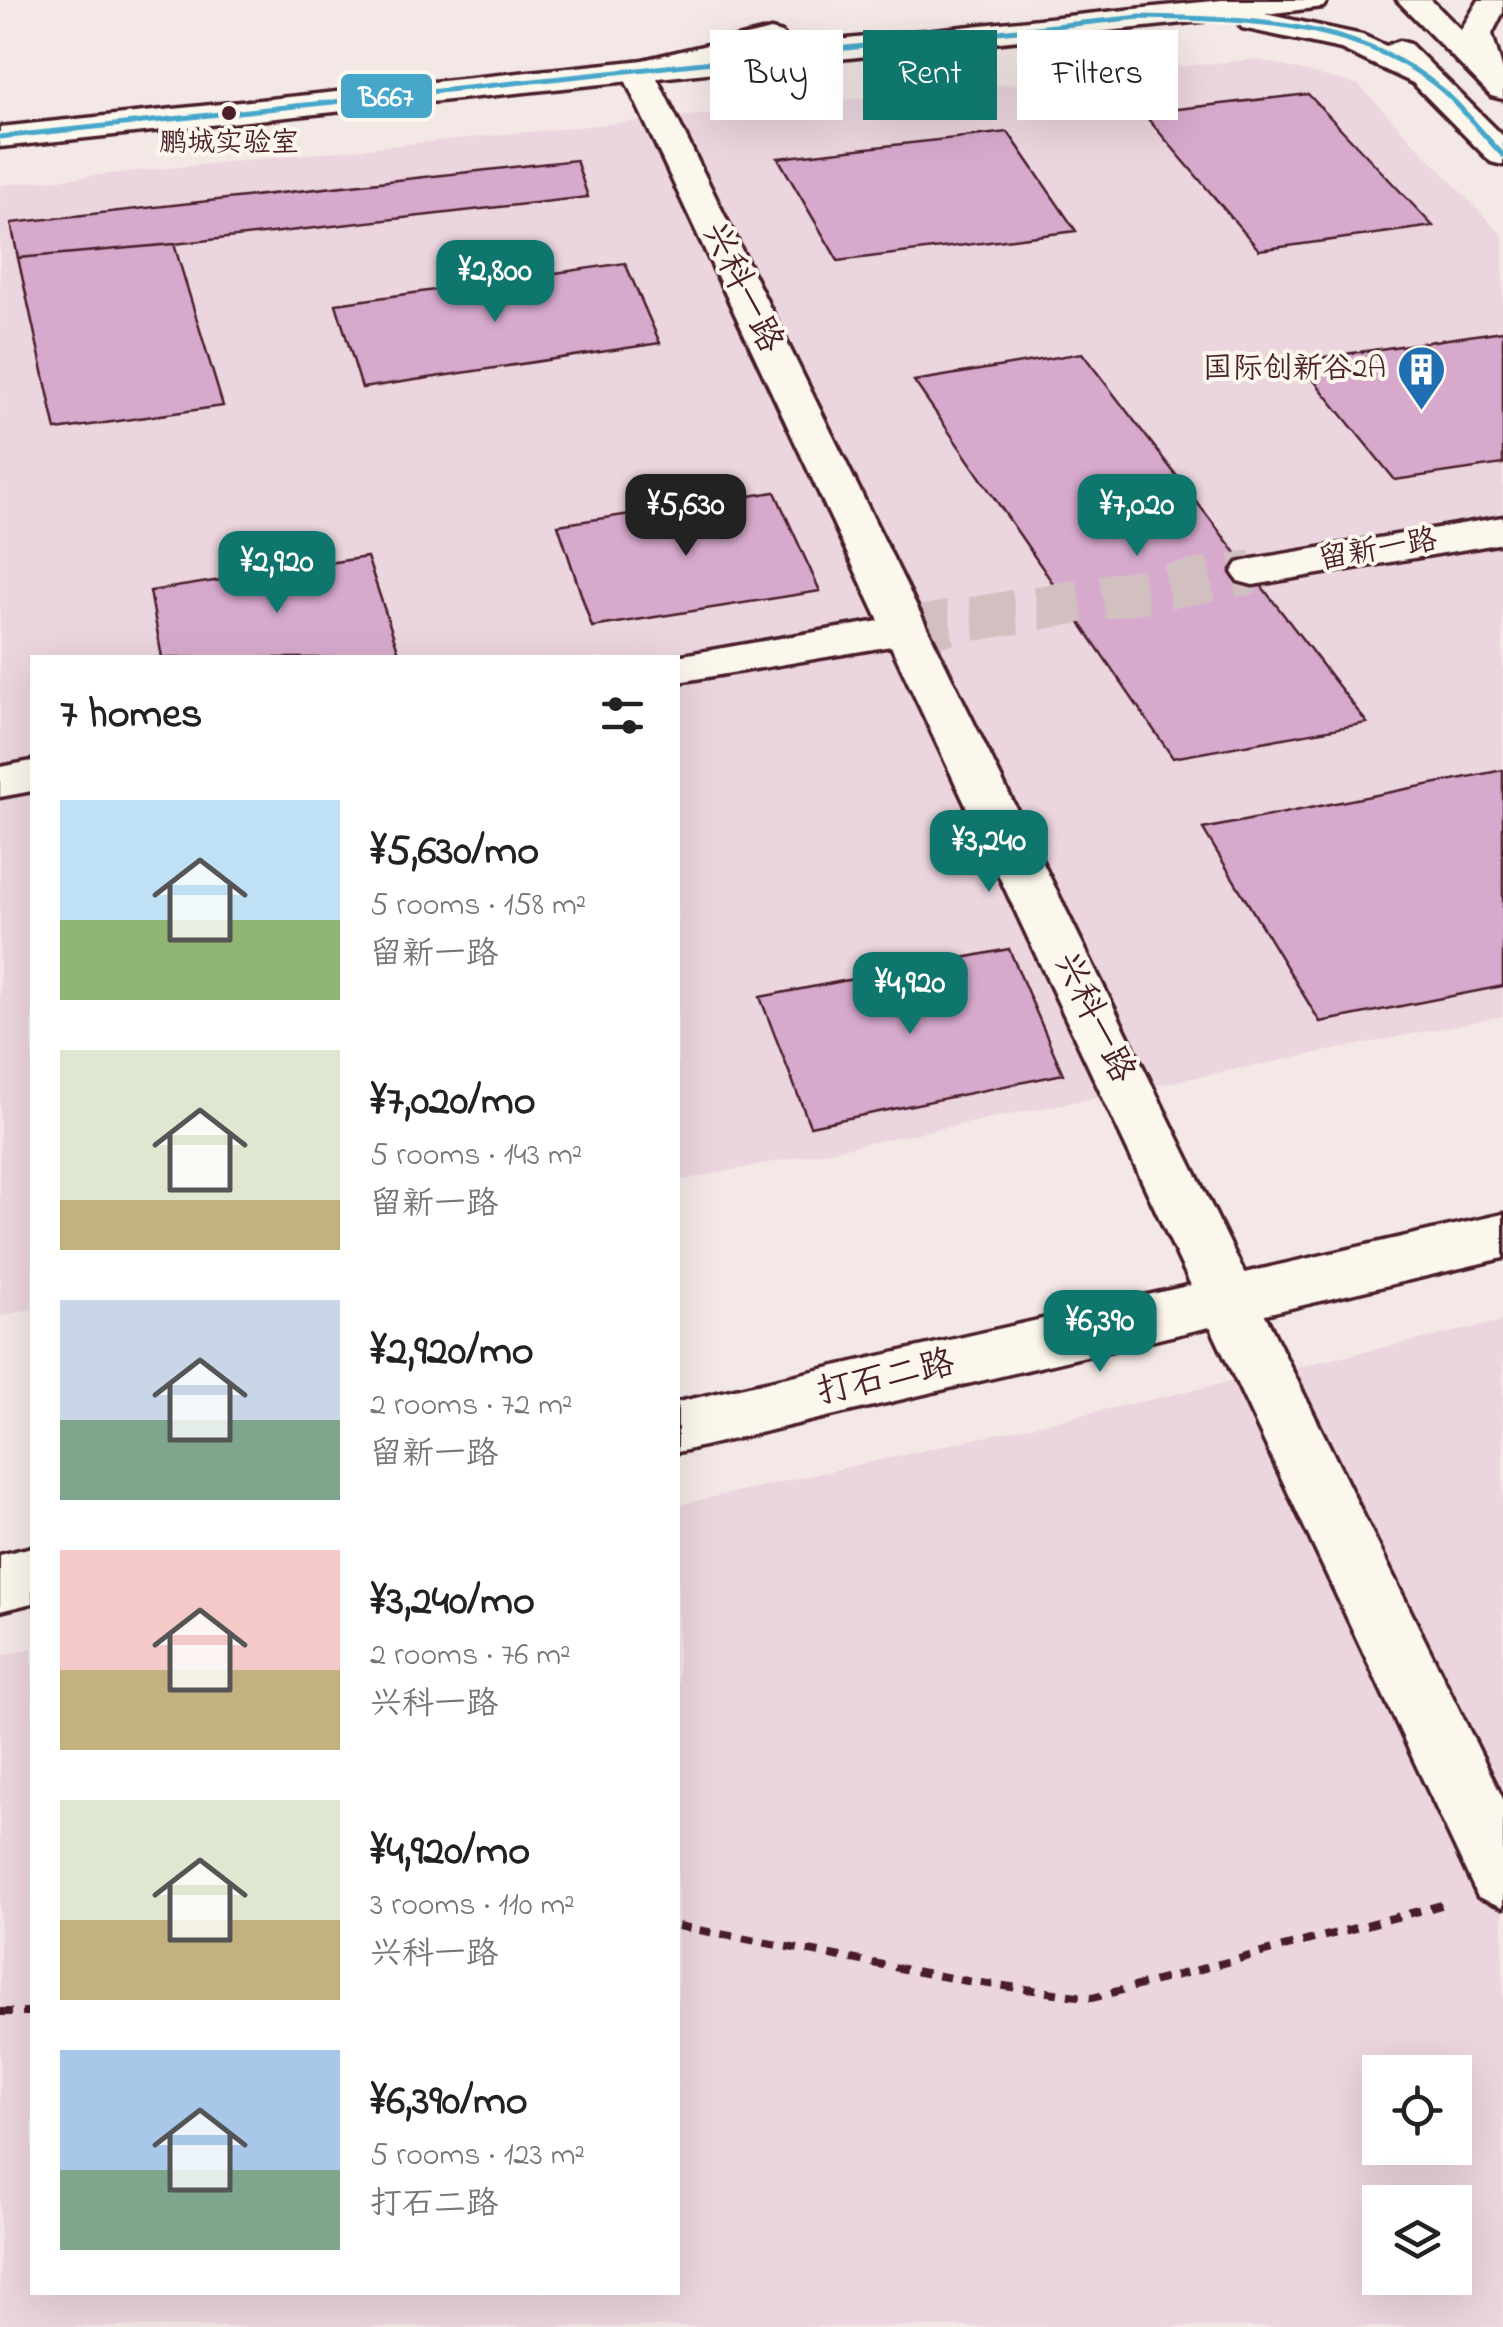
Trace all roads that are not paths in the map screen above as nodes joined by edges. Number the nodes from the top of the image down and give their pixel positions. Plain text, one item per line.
1 (1312, 0) edge
2 (1413, 0) edge
3 (1499, 0) edge
4 (1150, 8) edge
5 (1356, 9) dead end
6 (843, 34) edge
7 (710, 46) edge
8 (710, 54) edge
9 (637, 71) junction
10 (1426, 77) junction
11 (1495, 82) edge
12 (0, 118) edge
13 (0, 137) edge
14 (1503, 155) edge
15 (1503, 530) edge
16 (1253, 572) tunnel mouth
17 (906, 630) junction
18 (680, 668) edge
19 (30, 776) edge
20 (0, 782) edge
21 (1503, 1236) edge
22 (1228, 1300) junction
23 (680, 1427) edge
24 (30, 1576) edge
25 (0, 1583) edge
26 (1484, 1885) edge

1 - 4 main road
2 - 11 main road
3 - 11 main road
4 - 6 main road
4 - 9 main road
4 - 10 main road
5 - 10 main road
7 - 12 main road
8 - 9 main road
9 - 13 main road
9 - 17 main road, 兴科一路
10 - 14 main road
15 - 16 main road, 留新一路
17 - 18 main road
17 - 22 main road, 兴科一路
19 - 20 main road
21 - 22 main road, 打石二路
22 - 23 main road, 打石二路
22 - 26 main road, 兴科一路
24 - 25 main road

